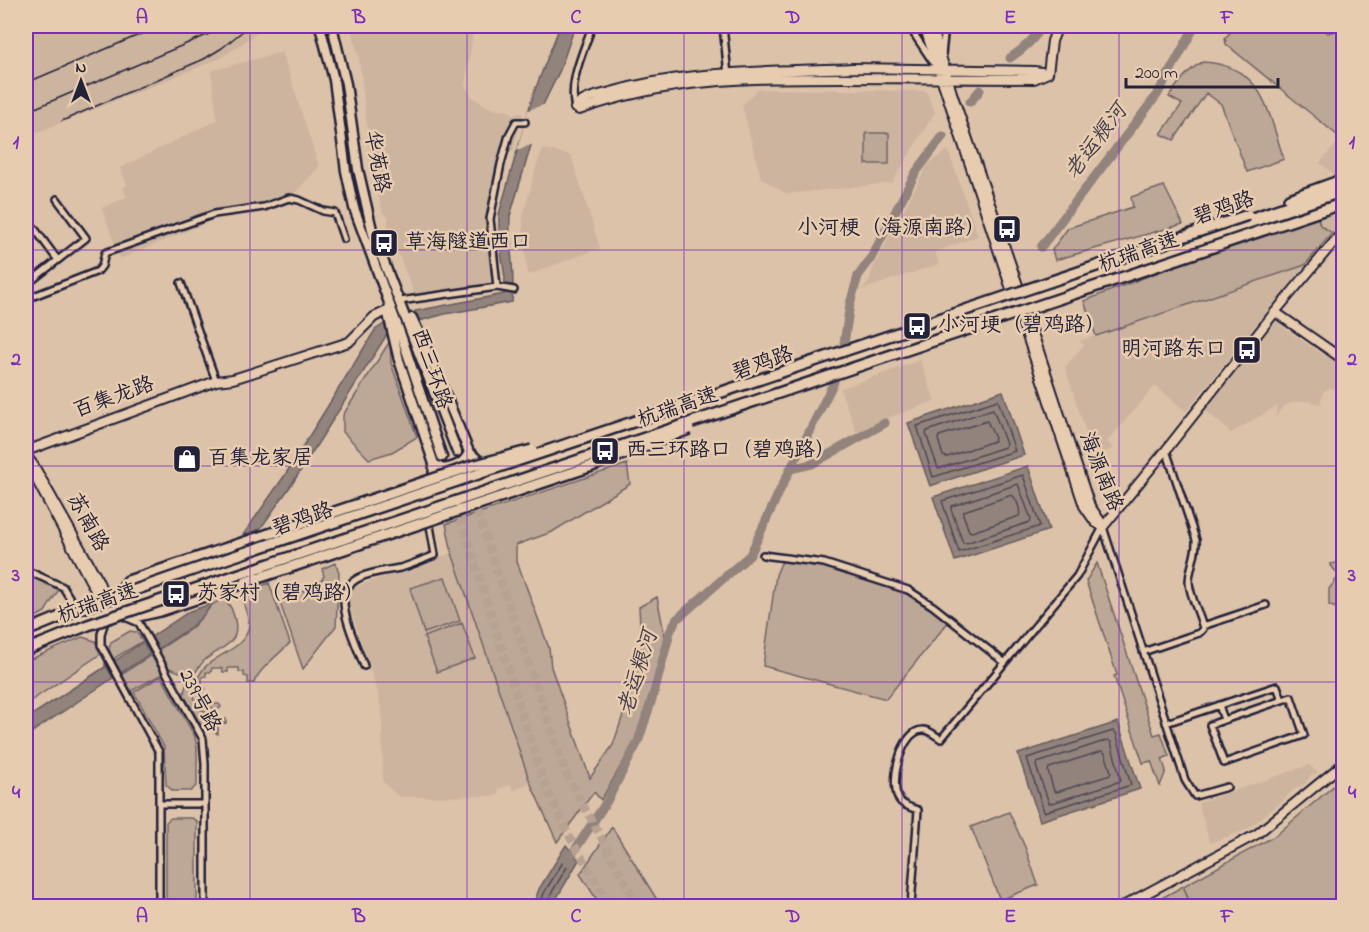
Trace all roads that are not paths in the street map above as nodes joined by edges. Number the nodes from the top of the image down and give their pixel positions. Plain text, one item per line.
1 (320, 26) edge
2 (332, 26) edge
3 (591, 26) edge
4 (723, 26) edge
5 (910, 26) edge
6 (924, 26) edge
7 (932, 26) edge
8 (945, 26) edge
9 (1058, 26) edge
10 (941, 60) junction
11 (941, 70) junction
12 (1048, 73) junction
13 (728, 76) junction
14 (944, 79) junction
15 (575, 108) joint
16 (525, 122) dead end
17 (1344, 183) edge
18 (1344, 196) edge
19 (57, 199) dead end
20 (1344, 203) edge
21 (26, 217) edge
22 (1344, 230) edge
23 (344, 239) dead end
24 (57, 260) junction
25 (181, 283) dead end
26 (26, 285) edge
27 (500, 288) junction
28 (514, 290) dead end
29 (26, 299) edge
30 (400, 301) junction
31 (1020, 302) junction
32 (389, 310) junction
33 (1275, 312) junction
34 (1344, 360) edge
35 (825, 377) junction
36 (216, 381) junction
37 (619, 427) junction
38 (1166, 450) junction
39 (457, 452) dead end
40 (469, 452) junction
41 (26, 455) edge
42 (442, 457) dead end
43 (434, 464) junction
44 (501, 472) junction
45 (461, 489) junction
46 (426, 502) junction
47 (1103, 526) junction
48 (763, 555) dead end
49 (26, 570) edge
50 (1266, 605) dead end
51 (108, 609) junction
52 (77, 610) junction
53 (1203, 626) junction
54 (26, 631) edge
55 (26, 637) edge
56 (26, 645) edge
57 (26, 650) edge
58 (1143, 652) junction
59 (1004, 662) junction
60 (364, 666) dead end
61 (1282, 700) junction
62 (1219, 705) junction
63 (1224, 720) junction
64 (1166, 723) junction
65 (1344, 764) edge
66 (1227, 787) dead end
67 (160, 804) junction
68 (205, 804) junction
69 (159, 906) edge
70 (205, 906) edge
71 (911, 906) edge
72 (1124, 906) edge

1 - 32 main road, 华苑路
2 - 30 main road, 华苑路
3 - 15 street
4 - 13 street
5 - 11 street
6 - 11 street, 海源南路
7 - 10 street, 海源南路
8 - 10 street
9 - 12 street
10 - 11 street, 海源南路
11 - 12 street
11 - 13 street
11 - 14 street, 海源南路
12 - 14 street
13 - 14 street
13 - 15 street
14 - 31 street, 海源南路
16 - 27 street
17 - 31 highway, 碧鸡路
17 - 37 highway, 杭瑞高速, bridge
18 - 31 highway, 碧鸡路
19 - 24 street
20 - 35 highway, 杭瑞高速, bridge
21 - 24 street
22 - 33 street
23 - 29 street
24 - 26 street
25 - 36 street
27 - 28 street
27 - 30 street
30 - 39 main road, 西三环路
30 - 40 main road
31 - 44 highway, 碧鸡路
31 - 45 highway, 碧鸡路
31 - 47 street, 海源南路
32 - 36 street, 百集龙路
32 - 42 main road, 西三环路
32 - 43 main road
33 - 34 street
33 - 38 street
35 - 51 highway, bridge
35 - 57 highway, 杭瑞高速, bridge
36 - 41 street, 百集龙路
37 - 51 highway, bridge
37 - 52 highway, 杭瑞高速, bridge
38 - 47 street
38 - 53 street
40 - 43 main road
40 - 44 main road
40 - 45 main road
41 - 51 street, 苏南路
43 - 45 main road
43 - 46 main road
44 - 45 highway, 碧鸡路
45 - 46 highway, 碧鸡路
46 - 51 highway, 碧鸡路
46 - 60 street
47 - 58 street
47 - 59 street
48 - 59 street
49 - 52 street
50 - 53 street
51 - 55 highway, 碧鸡路
51 - 56 highway, 碧鸡路
51 - 67 street
51 - 68 street, 239号路
52 - 54 highway, 杭瑞高速, bridge
53 - 58 street
58 - 64 street
59 - 71 street
61 - 62 street
61 - 63 street
61 - 63 street
62 - 63 street
62 - 64 street
64 - 66 street
65 - 72 street
67 - 68 street
67 - 69 street
68 - 70 street, 239号路

